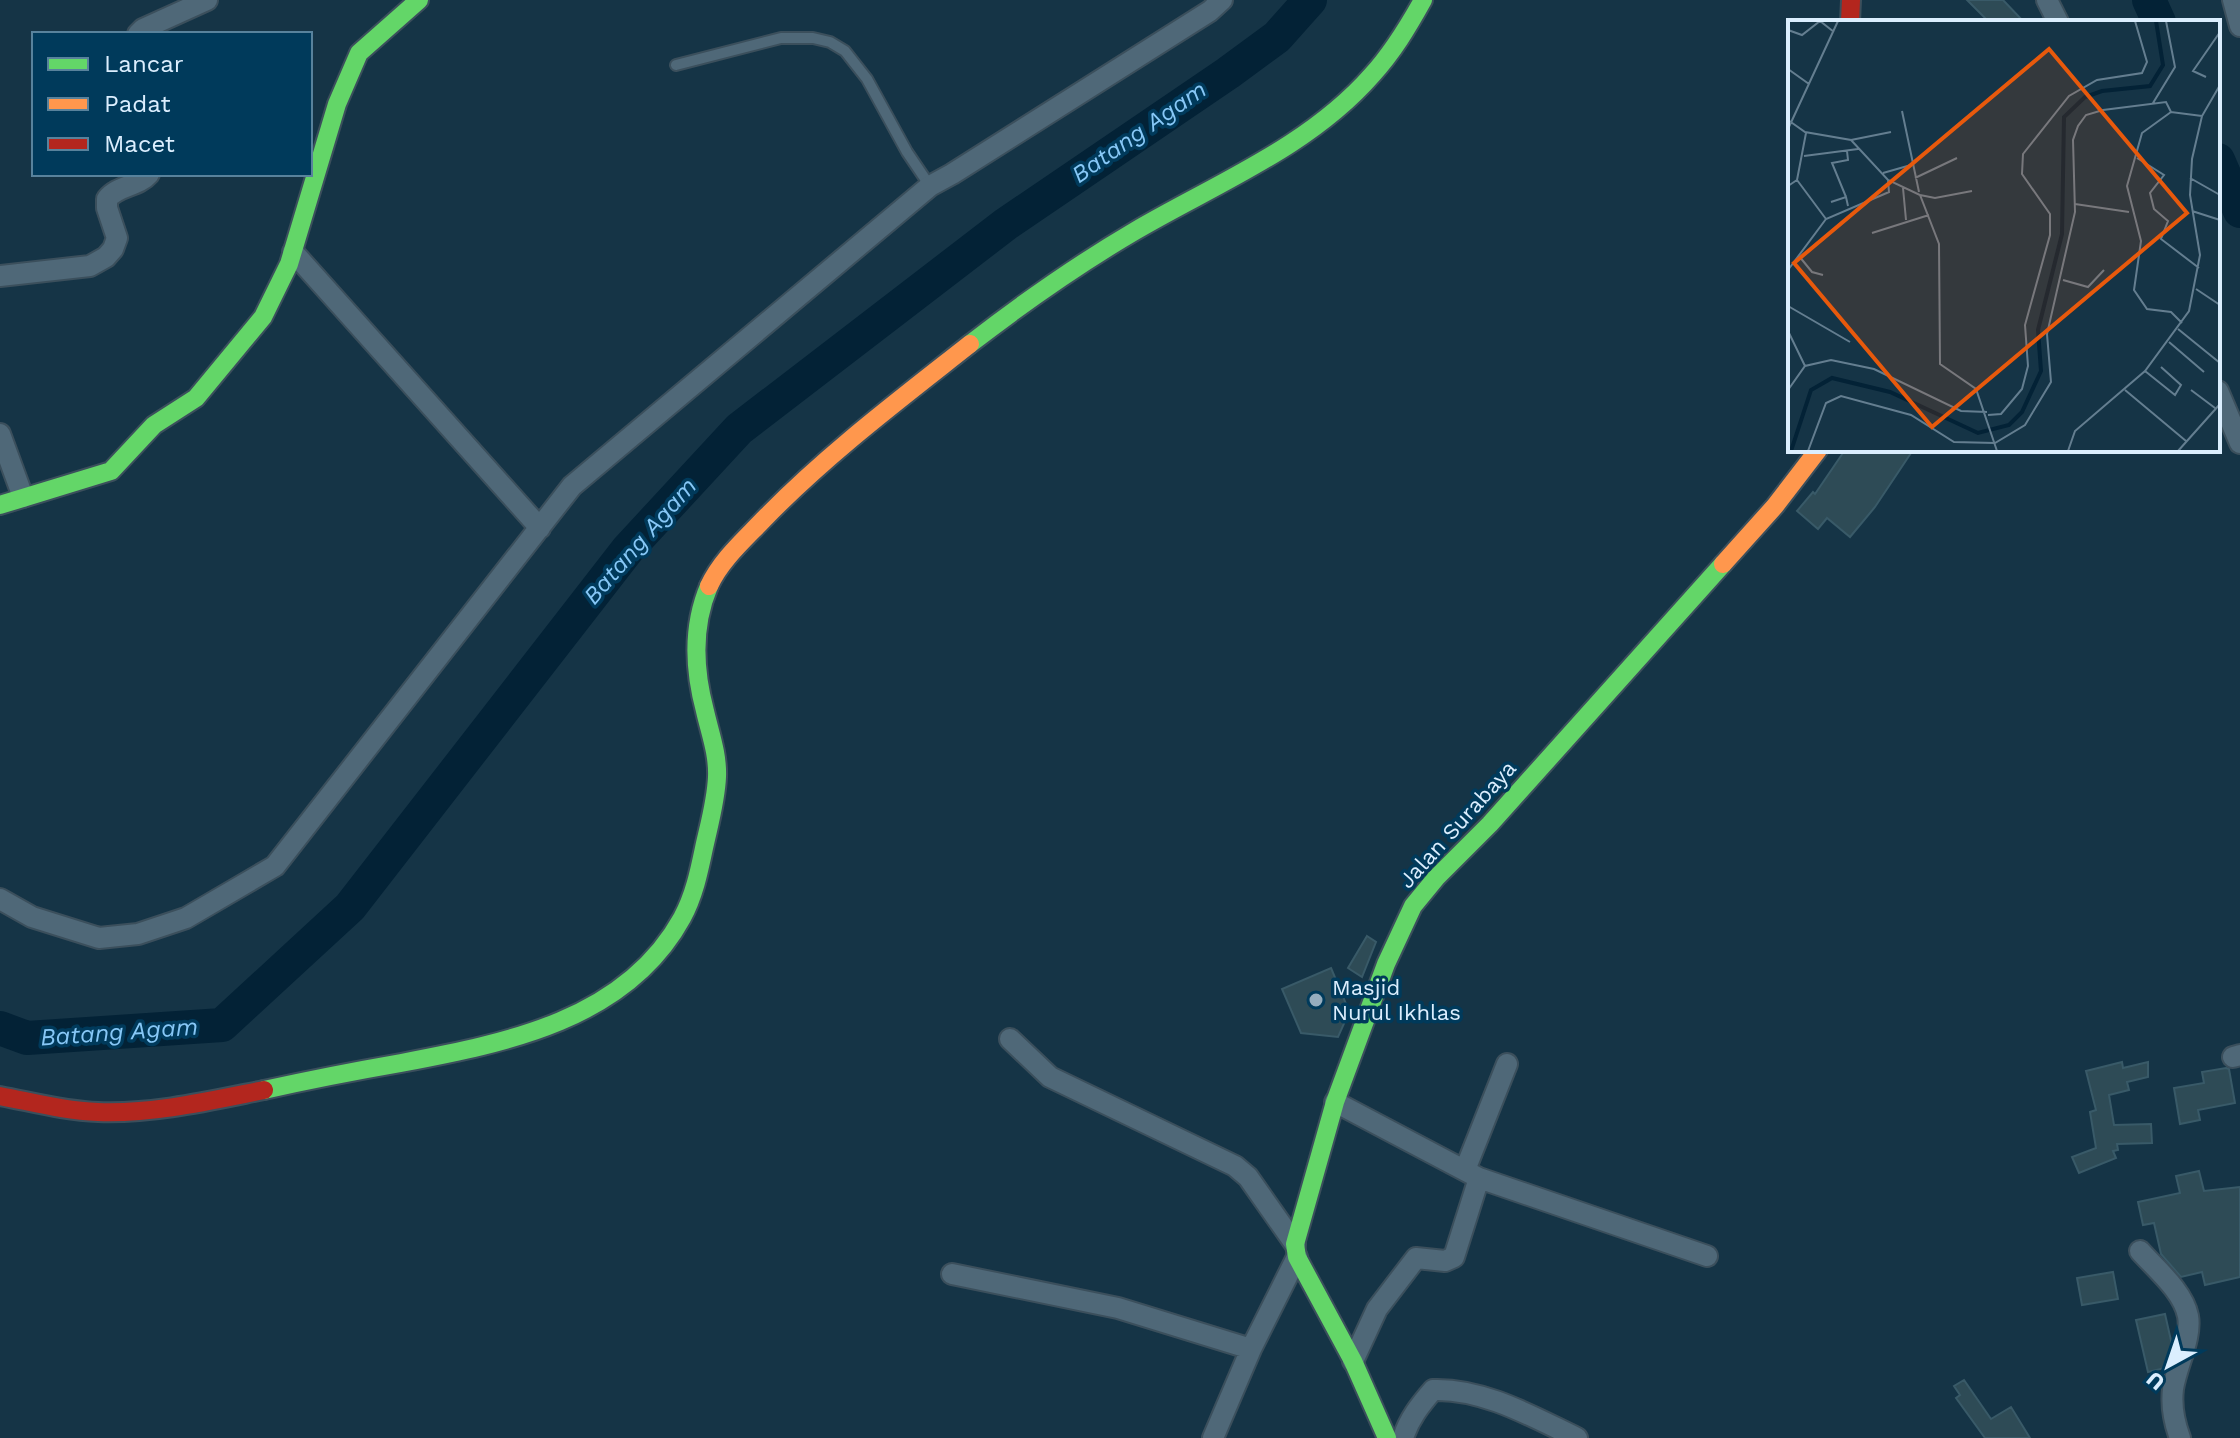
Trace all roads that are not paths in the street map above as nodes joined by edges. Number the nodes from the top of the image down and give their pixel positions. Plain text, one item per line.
1 (207, 0) edge
2 (419, 0) edge
3 (1222, 0) edge
4 (1423, 0) edge
5 (1851, 0) edge
6 (2047, 0) edge
7 (2233, 0) edge
8 (1850, 20) edge
9 (2057, 20) edge
10 (2240, 26) edge
11 (140, 32) edge
12 (676, 65) dead end
13 (147, 176) edge
14 (930, 186) junction
15 (293, 252) junction
16 (0, 276) edge
17 (2220, 396) edge
18 (0, 434) edge
19 (2240, 443) edge
20 (1816, 452) edge
21 (23, 497) junction
22 (0, 505) edge
23 (540, 528) junction
24 (0, 899) edge
25 (1010, 1039) dead end
26 (1507, 1064) dead end
27 (0, 1096) edge
28 (1335, 1102) junction
29 (1472, 1174) junction
30 (1296, 1251) junction
31 (2140, 1251) dead end
32 (1707, 1256) dead end
33 (952, 1274) dead end
34 (1251, 1349) junction
35 (1353, 1361) junction
36 (1218, 1437) edge
37 (1387, 1438) edge
38 (1403, 1438) edge
39 (1577, 1438) edge
40 (2180, 1438) edge

1 - 11 street
2 - 15 street
3 - 14 street
4 - 27 street
5 - 8 street
6 - 9 street
7 - 10 street
12 - 14 lane
13 - 16 street
14 - 23 street
15 - 21 street
15 - 23 street
17 - 19 street
18 - 21 street
20 - 28 street, Jalan Surabaya
21 - 22 street
23 - 24 street
25 - 30 street
26 - 29 street
28 - 29 street
28 - 30 street, Jalan Surabaya
29 - 32 street
29 - 35 street
30 - 34 street
30 - 35 street
31 - 40 street
33 - 34 street
34 - 36 street
35 - 37 street
38 - 39 street

